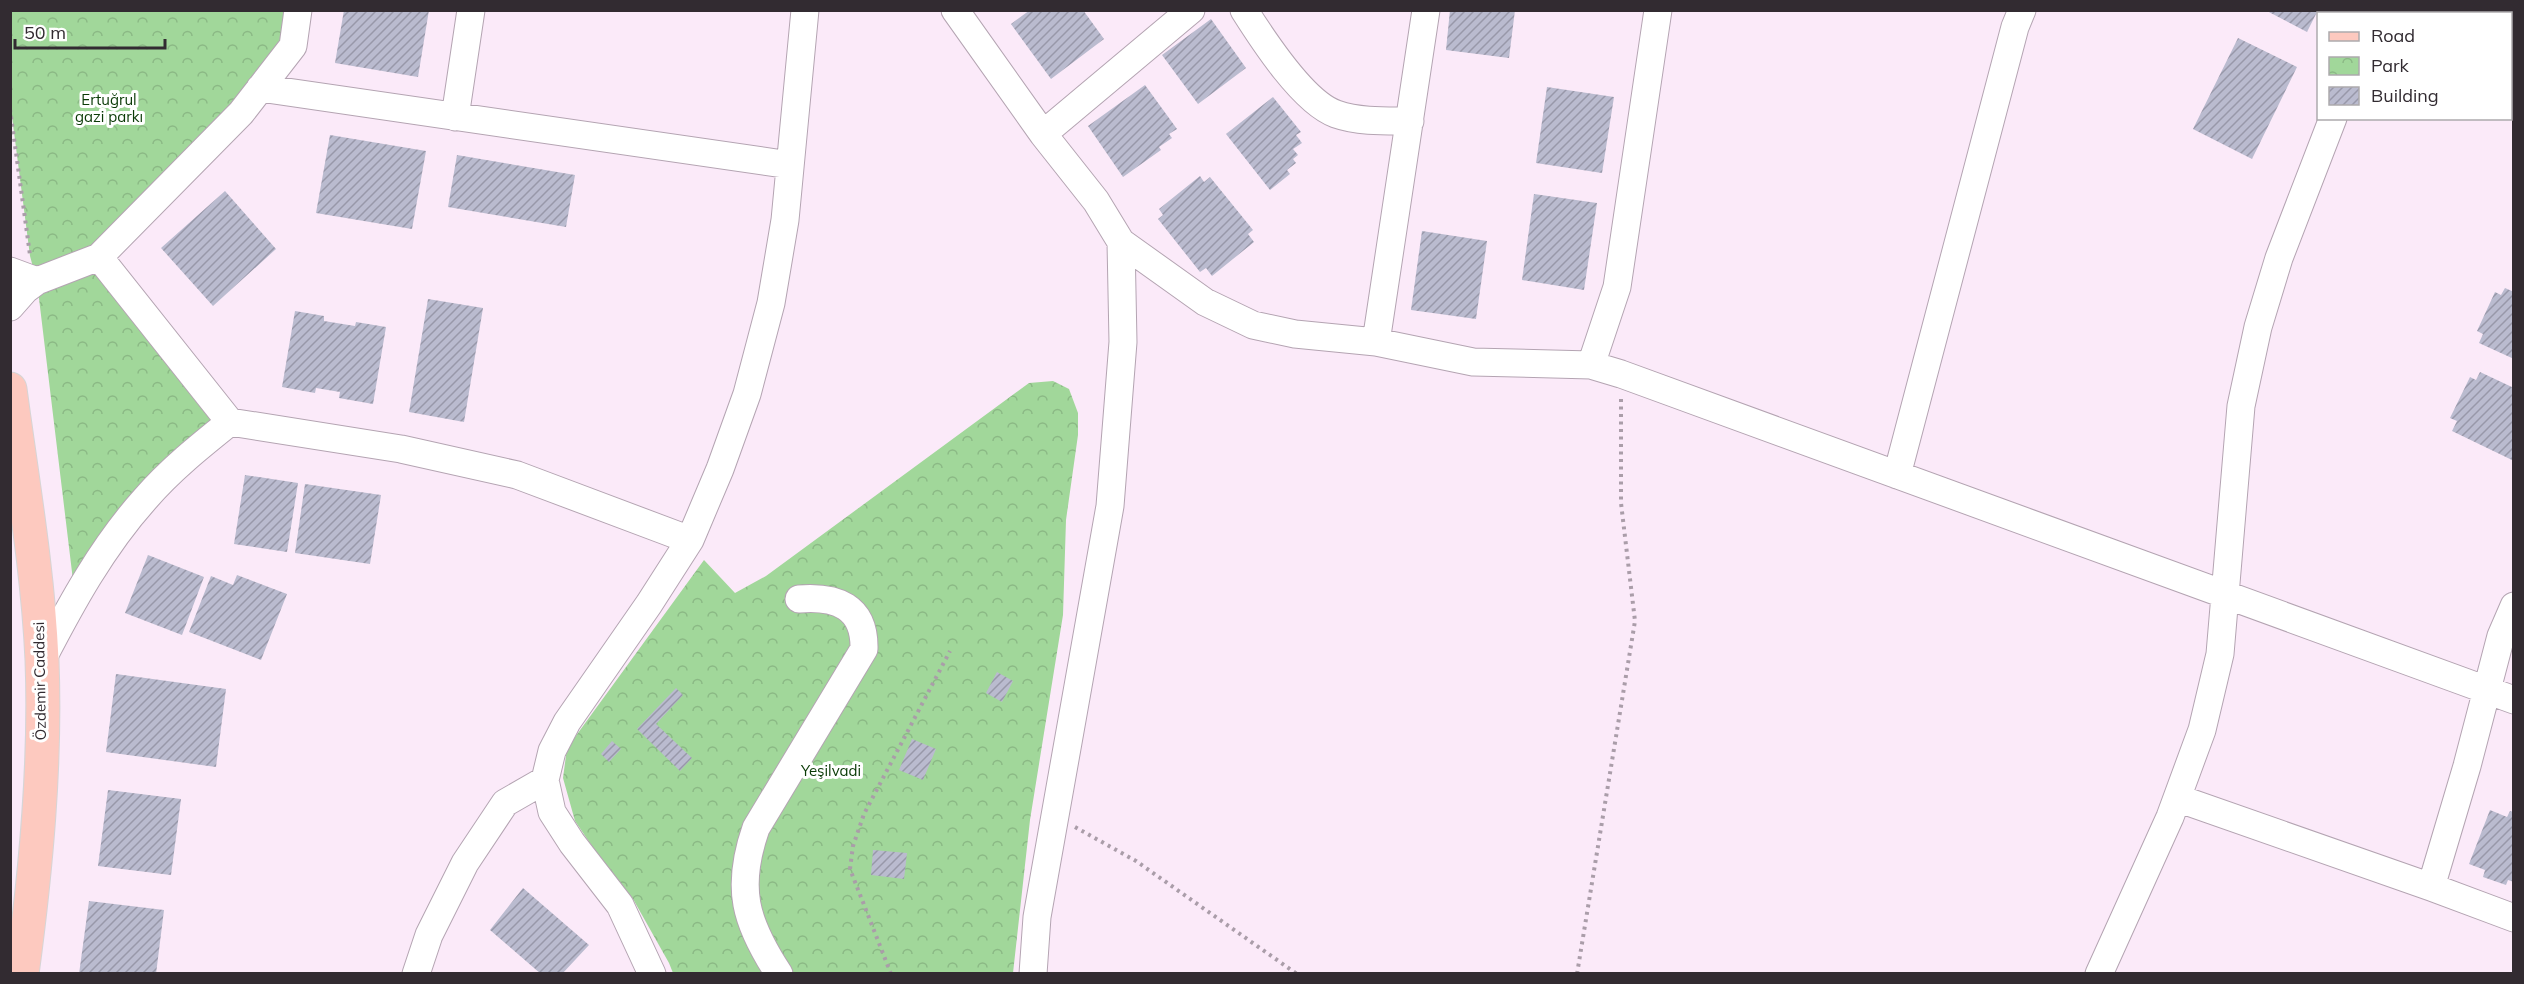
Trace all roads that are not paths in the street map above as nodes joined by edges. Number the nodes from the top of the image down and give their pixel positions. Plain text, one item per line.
1 (298, 10) edge
2 (471, 10) edge
3 (805, 10) edge
4 (955, 10) edge
5 (1191, 10) edge
6 (1244, 10) edge
7 (1425, 10) edge
8 (1658, 10) edge
9 (2022, 10) edge
10 (260, 88) junction
11 (455, 117) junction
12 (2332, 120) edge
13 (1410, 121) junction
14 (1043, 134) junction
15 (790, 165) junction
16 (1121, 242) junction
17 (99, 257) junction
18 (10, 271) edge
19 (37, 282) junction
20 (10, 307) edge
21 (1376, 342) junction
22 (1591, 365) junction
23 (10, 389) edge
24 (230, 422) junction
25 (1897, 475) junction
26 (690, 540) junction
27 (2225, 594) junction
28 (799, 599) dead end
29 (2514, 606) edge
30 (42, 660) junction
31 (2486, 689) junction
32 (2514, 700) edge
33 (545, 780) junction
34 (2177, 798) junction
35 (2431, 887) junction
36 (2514, 918) edge
37 (22, 974) edge
38 (416, 974) edge
39 (652, 974) edge
40 (779, 974) edge
41 (1033, 974) edge
42 (2099, 974) edge

1 - 10 street
2 - 11 street
3 - 15 street
4 - 14 street
5 - 14 street
6 - 13 street
7 - 13 street
8 - 22 street
9 - 25 street
10 - 11 street
10 - 17 street
11 - 15 street
12 - 27 street
13 - 21 street
14 - 16 street
15 - 26 street
16 - 21 street
16 - 41 street
17 - 19 street
17 - 24 street
18 - 19 street
19 - 20 street
21 - 22 street
22 - 25 street
23 - 30 main road, Özdemir Caddesi
24 - 26 street
24 - 30 street
25 - 27 street
26 - 33 street
27 - 31 street
27 - 34 street
28 - 40 street
29 - 31 street
30 - 37 main road, Özdemir Caddesi
31 - 32 street
31 - 35 street
33 - 38 street
33 - 39 street
34 - 35 street
34 - 42 street
35 - 36 street

